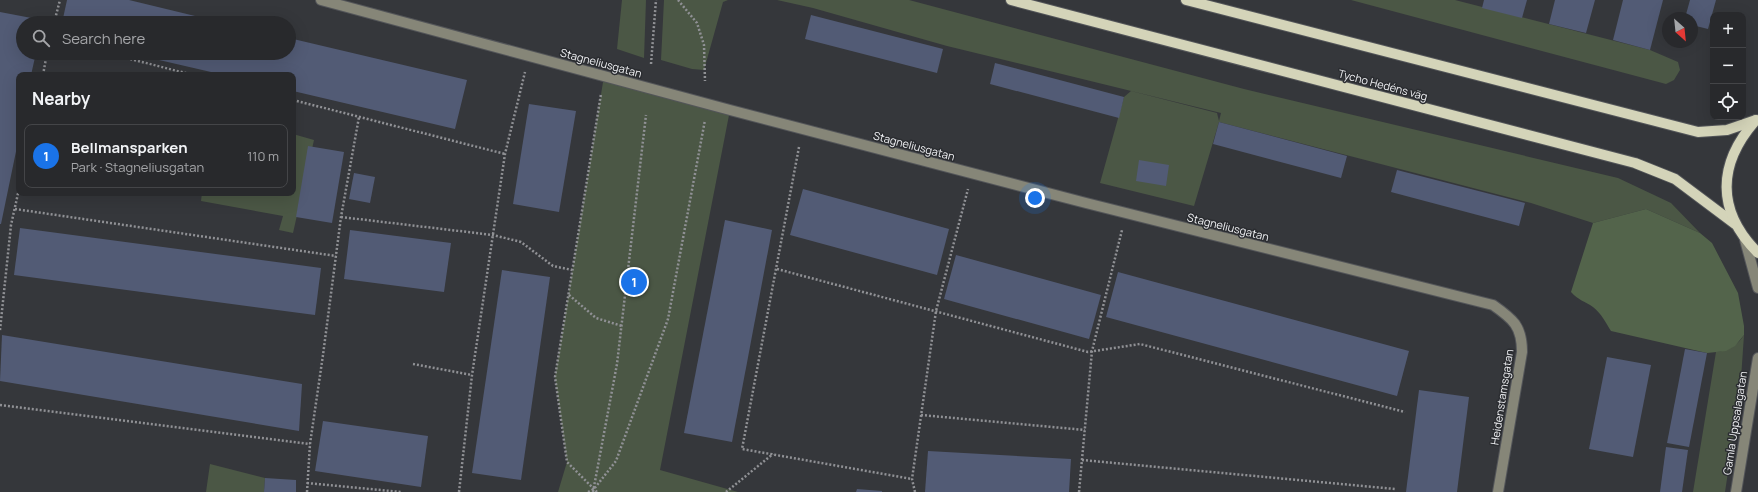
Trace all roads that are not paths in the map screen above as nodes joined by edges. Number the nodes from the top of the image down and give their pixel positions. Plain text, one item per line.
1 (321, 0) edge
2 (1011, 0) edge
3 (1186, 0) edge
4 (1757, 120) edge
5 (1735, 224) junction
6 (1745, 240) junction
7 (1758, 253) edge
8 (1758, 288) edge
9 (1502, 312) joint
10 (1758, 358) edge
11 (1498, 492) edge
12 (1736, 492) edge

1 - 9 street, Stagneliusgatan
2 - 5 main road, Tycho Hedéns väg
3 - 4 main road
4 - 5 main road
5 - 6 main road
6 - 7 main road
6 - 8 street
9 - 11 street, Heidenstamsgatan
10 - 12 street, Gamla Uppsalagatan

